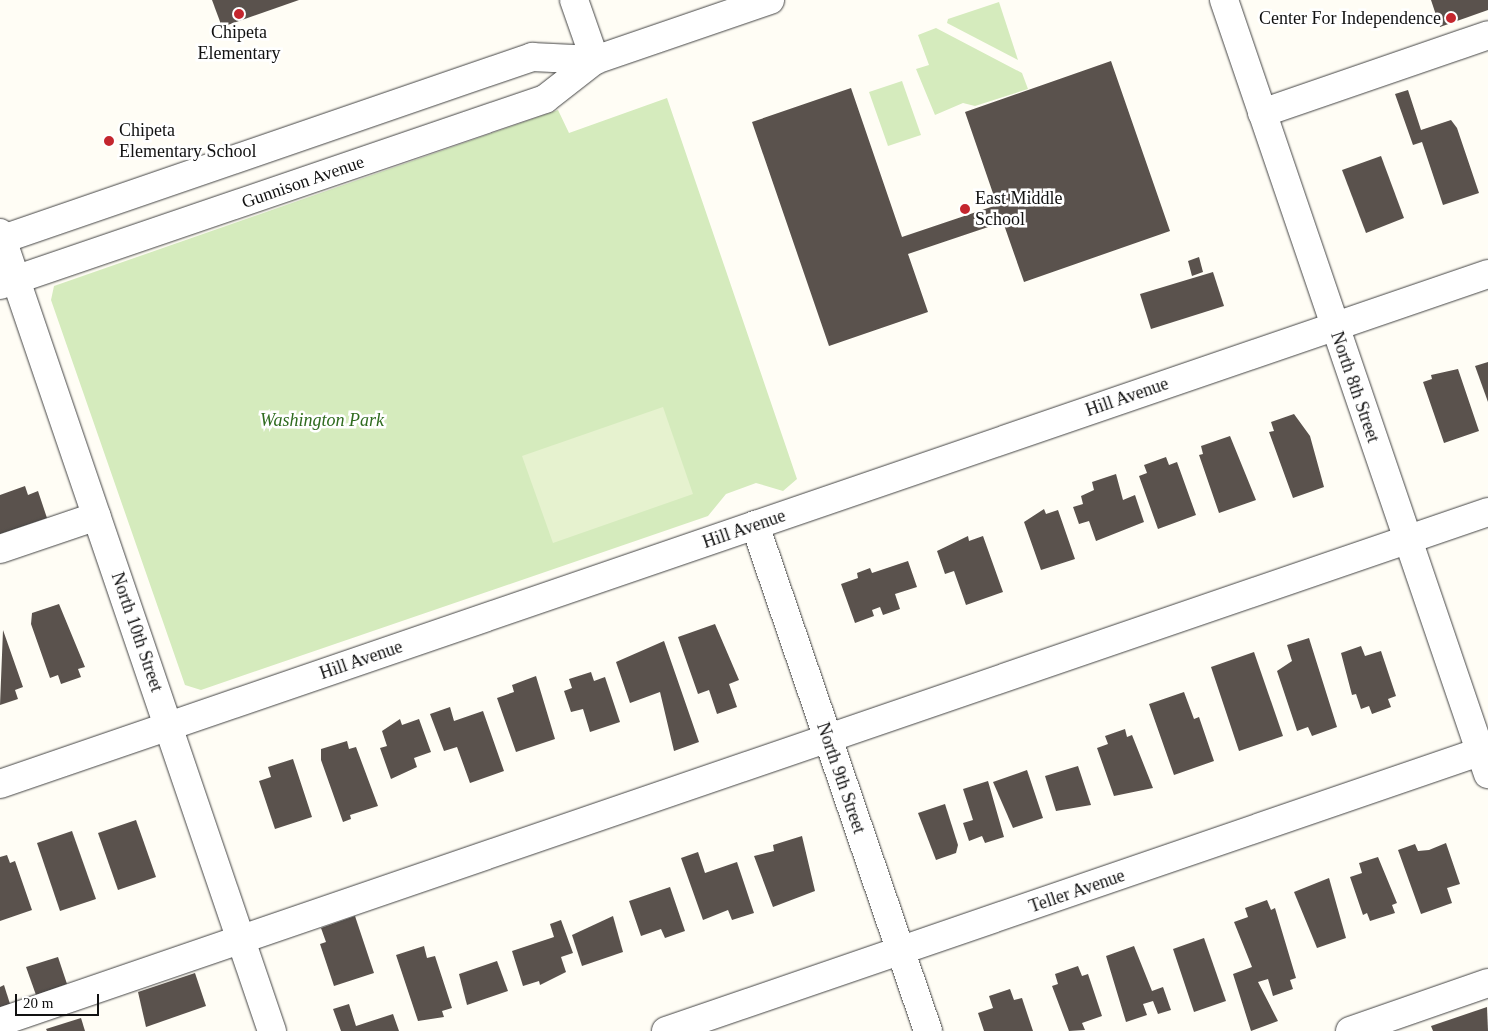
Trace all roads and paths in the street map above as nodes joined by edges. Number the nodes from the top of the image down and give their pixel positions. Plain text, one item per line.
1 (574, 0) edge
2 (770, 0) edge
3 (1224, 0) edge
4 (1488, 35) edge
5 (595, 60) junction
6 (1262, 114) junction
7 (1, 237) edge
8 (1488, 274) edge
9 (8, 283) edge
10 (1334, 327) junction
11 (1488, 512) edge
12 (97, 516) junction
13 (755, 525) junction
14 (1408, 540) junction
15 (0, 549) edge
16 (169, 726) junction
17 (828, 737) junction
18 (1486, 758) edge
19 (0, 784) edge
20 (241, 940) junction
21 (901, 952) junction
22 (1488, 983) edge
23 (0, 1022) edge
24 (272, 1031) edge
25 (666, 1031) edge
26 (928, 1031) edge
27 (1350, 1031) edge

1 - 5 street
2 - 5 street, Gunnison Avenue
3 - 6 street, North 8th Street
4 - 6 street
5 - 7 street, Gunnison Avenue
5 - 9 street, Gunnison Avenue
6 - 10 street, North 8th Street
7 - 9 street, North 10th Street
8 - 10 street, Hill Avenue
9 - 12 street, North 10th Street
10 - 13 street, Hill Avenue
10 - 14 street, North 8th Street
11 - 14 street
12 - 15 street
12 - 16 street, North 10th Street
13 - 16 street, Hill Avenue
13 - 17 street, North 9th Street
14 - 17 street
14 - 18 street, North 8th Street
16 - 19 street, Hill Avenue
16 - 20 street, North 10th Street
17 - 20 street
17 - 21 street, North 9th Street
18 - 21 street, Teller Avenue
20 - 23 street
20 - 24 street, North 10th Street
21 - 25 street, Teller Avenue
21 - 26 street, North 9th Street
22 - 27 street

